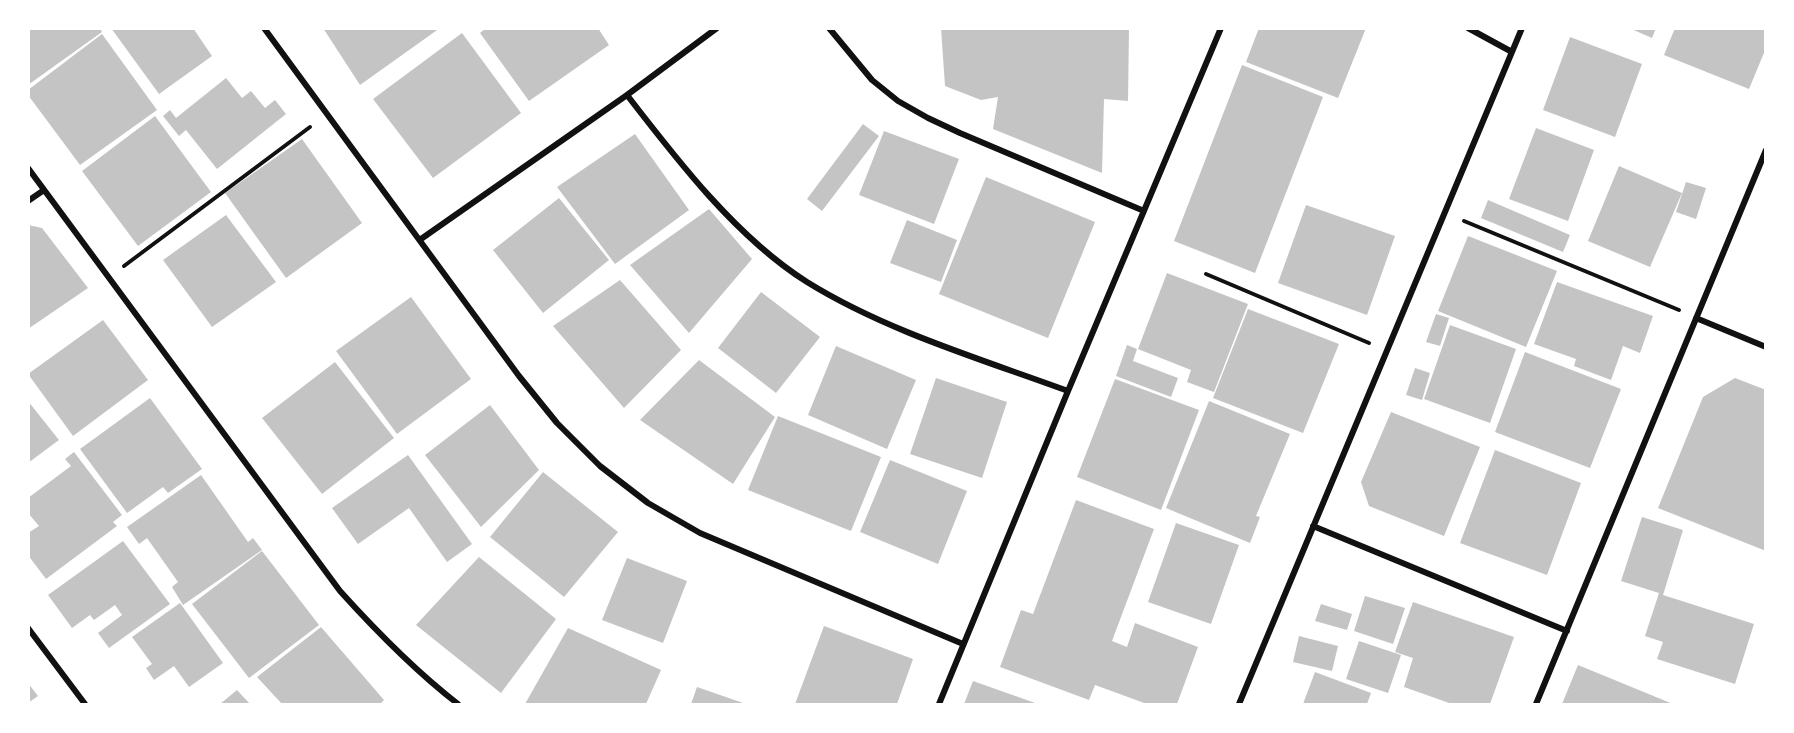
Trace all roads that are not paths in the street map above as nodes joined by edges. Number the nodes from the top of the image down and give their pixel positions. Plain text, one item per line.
1 (264, 28) edge
2 (717, 28) edge
3 (829, 28) edge
4 (1221, 28) edge
5 (1468, 28) edge
6 (1522, 28) edge
7 (1512, 52) junction
8 (627, 95) junction
9 (1766, 150) edge
10 (28, 168) edge
11 (44, 190) junction
12 (28, 201) edge
13 (1144, 211) junction
14 (421, 239) junction
15 (1696, 318) junction
16 (1766, 347) edge
17 (1068, 391) junction
18 (1313, 526) junction
19 (28, 628) edge
20 (1567, 631) junction
21 (963, 644) junction
22 (85, 705) edge
23 (458, 705) edge
24 (939, 705) edge
25 (1239, 705) edge
26 (1536, 705) edge

1 - 14 street
2 - 8 street
3 - 13 street
4 - 13 street
5 - 7 street
6 - 7 street
7 - 18 street
8 - 14 street
8 - 17 street
9 - 15 street
10 - 11 street
11 - 12 street
11 - 23 street
13 - 17 street
14 - 21 street
15 - 16 street
15 - 20 street
17 - 21 street
18 - 20 street
18 - 25 street
19 - 22 street
20 - 26 street
21 - 24 street

